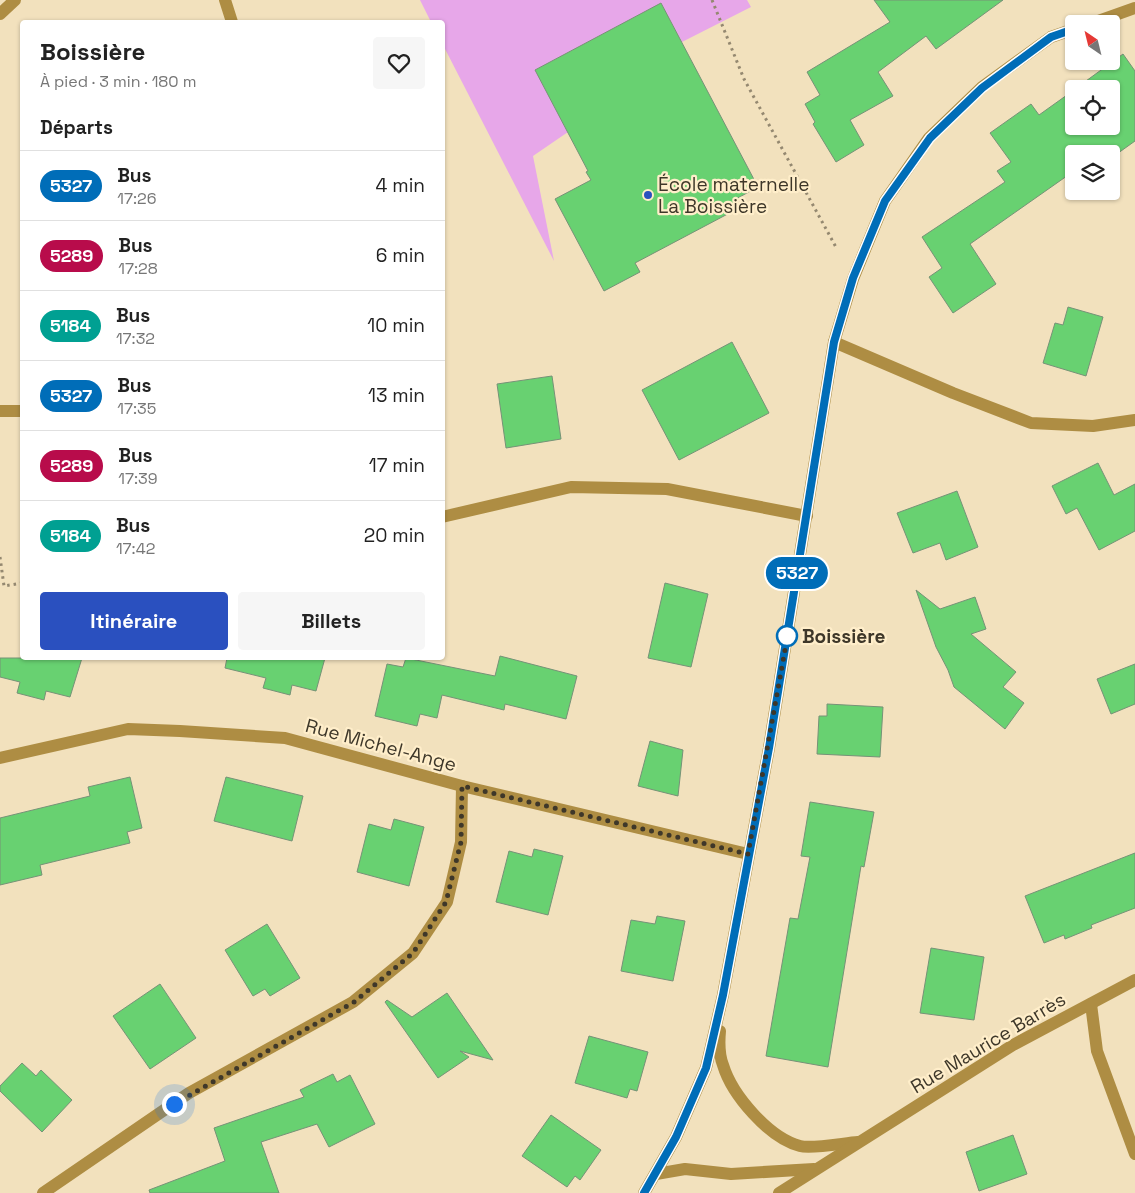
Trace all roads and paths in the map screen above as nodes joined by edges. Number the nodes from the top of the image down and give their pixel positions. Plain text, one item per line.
1 (15, 0) edge
2 (225, 0) edge
3 (712, 0) edge
4 (1135, 8) edge
5 (0, 14) edge
6 (1115, 15) edge
7 (231, 20) edge
8 (1065, 32) edge
9 (853, 278) junction
10 (834, 342) junction
11 (0, 411) edge
12 (20, 411) edge
13 (1135, 420) edge
14 (445, 516) edge
15 (807, 516) junction
16 (0, 557) edge
17 (20, 583) edge
18 (0, 758) edge
19 (462, 786) junction
20 (748, 854) junction
21 (1135, 980) edge
22 (723, 995) junction
23 (1091, 1004) junction
24 (863, 1142) junction
25 (1135, 1154) edge
26 (814, 1169) junction
27 (652, 1186) edge
28 (43, 1193) edge
29 (779, 1193) edge

1 - 5 street
2 - 7 street
3 - 9 path
4 - 6 street
8 - 9 street
9 - 10 street
10 - 13 street
10 - 15 street
11 - 12 street
14 - 15 street
15 - 20 street
16 - 17 path
18 - 19 street, Rue Michel-Ange
19 - 20 street, Rue Michel-Ange
19 - 28 street
20 - 22 street
21 - 23 street, Rue Maurice Barrès
22 - 24 street, Rue Maurice Barrès
22 - 27 street
23 - 24 street, Rue Maurice Barrès
23 - 25 street
24 - 26 street, Rue Maurice Barrès
26 - 27 street, Rue Maurice Barrès
26 - 29 street, Rue Maurice Barrès

